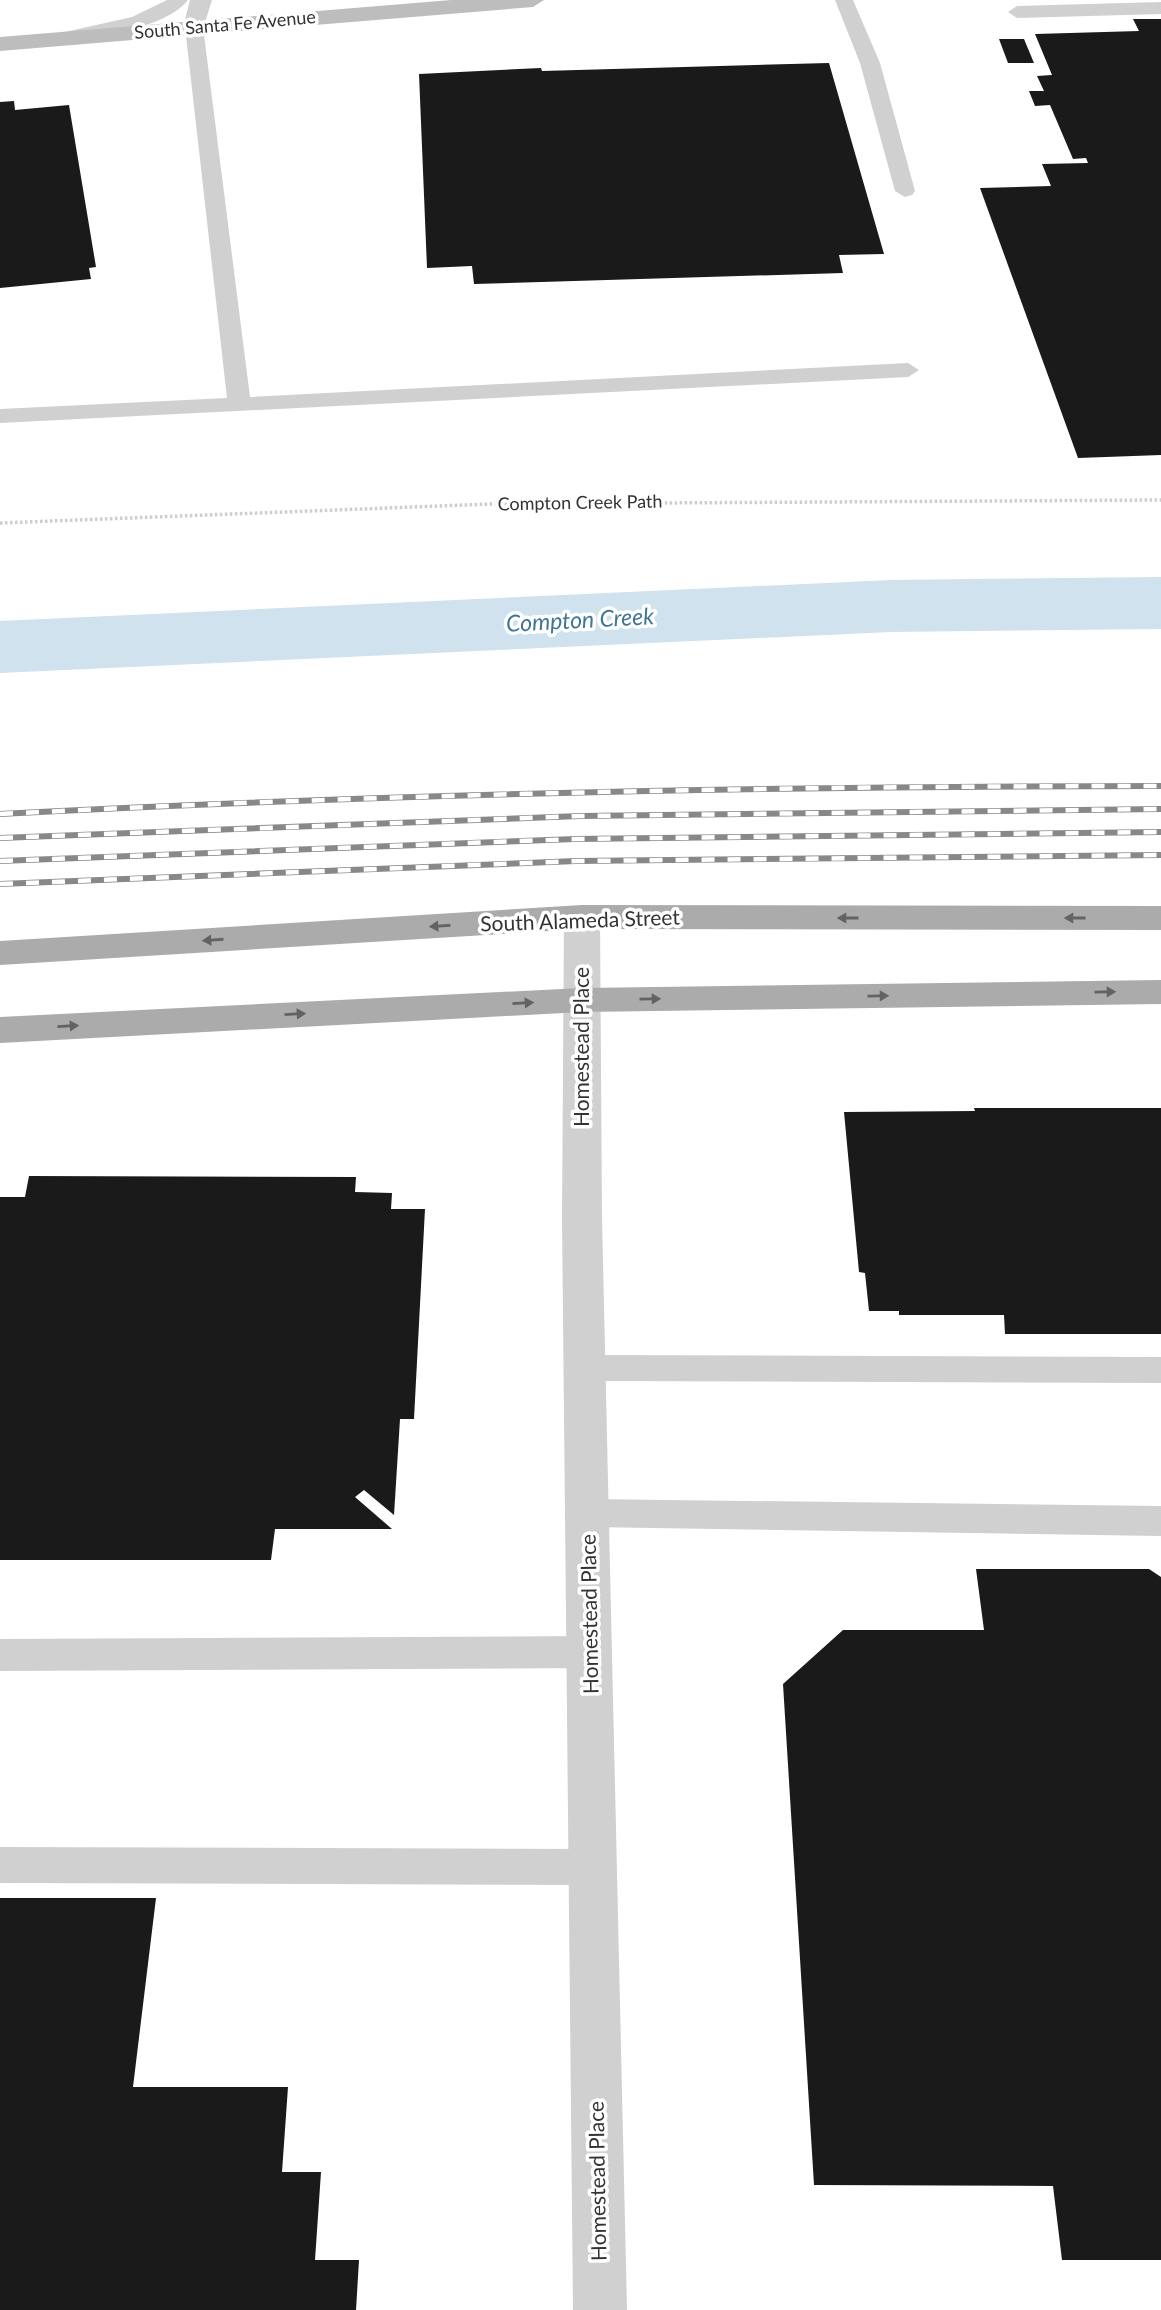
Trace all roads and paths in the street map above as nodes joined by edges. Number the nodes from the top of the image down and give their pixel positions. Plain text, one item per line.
1 (179, 0) edge
2 (201, 0) edge
3 (533, 0) edge
4 (844, 0) edge
5 (1161, 8) edge
6 (1017, 12) dead end
7 (194, 27) junction
8 (63, 38) junction
9 (0, 44) edge
10 (905, 191) dead end
11 (908, 370) dead end
12 (239, 404) junction
13 (0, 416) edge
14 (1161, 500) edge
15 (0, 523) edge
16 (582, 917) junction
17 (1161, 918) edge
18 (0, 953) edge
19 (1161, 992) edge
20 (582, 1000) junction
21 (0, 1030) edge
22 (587, 1368) junction
23 (1161, 1370) edge
24 (589, 1513) junction
25 (1161, 1521) edge
26 (591, 1652) junction
27 (0, 1655) edge
28 (0, 1865) edge
29 (594, 1867) junction
30 (600, 2310) edge

1 - 8 lane
2 - 7 street
3 - 7 main road, South Santa Fe Avenue
4 - 10 lane
5 - 6 lane
7 - 8 main road, South Santa Fe Avenue
7 - 12 lane
8 - 9 main road, South Santa Fe Avenue
11 - 12 lane
12 - 13 lane
14 - 15 path, Compton Creek Path
17 -> 16 main road, South Alameda Street
16 -> 18 main road, South Alameda Street
16 - 20 street, Homestead Place
20 -> 19 main road
21 -> 20 main road
20 - 22 street, Homestead Place
22 - 23 lane
22 - 24 street, Homestead Place
24 - 25 lane
24 - 26 street, Homestead Place
26 - 27 lane
26 - 29 street, Homestead Place
28 - 29 lane
29 - 30 street, Homestead Place

